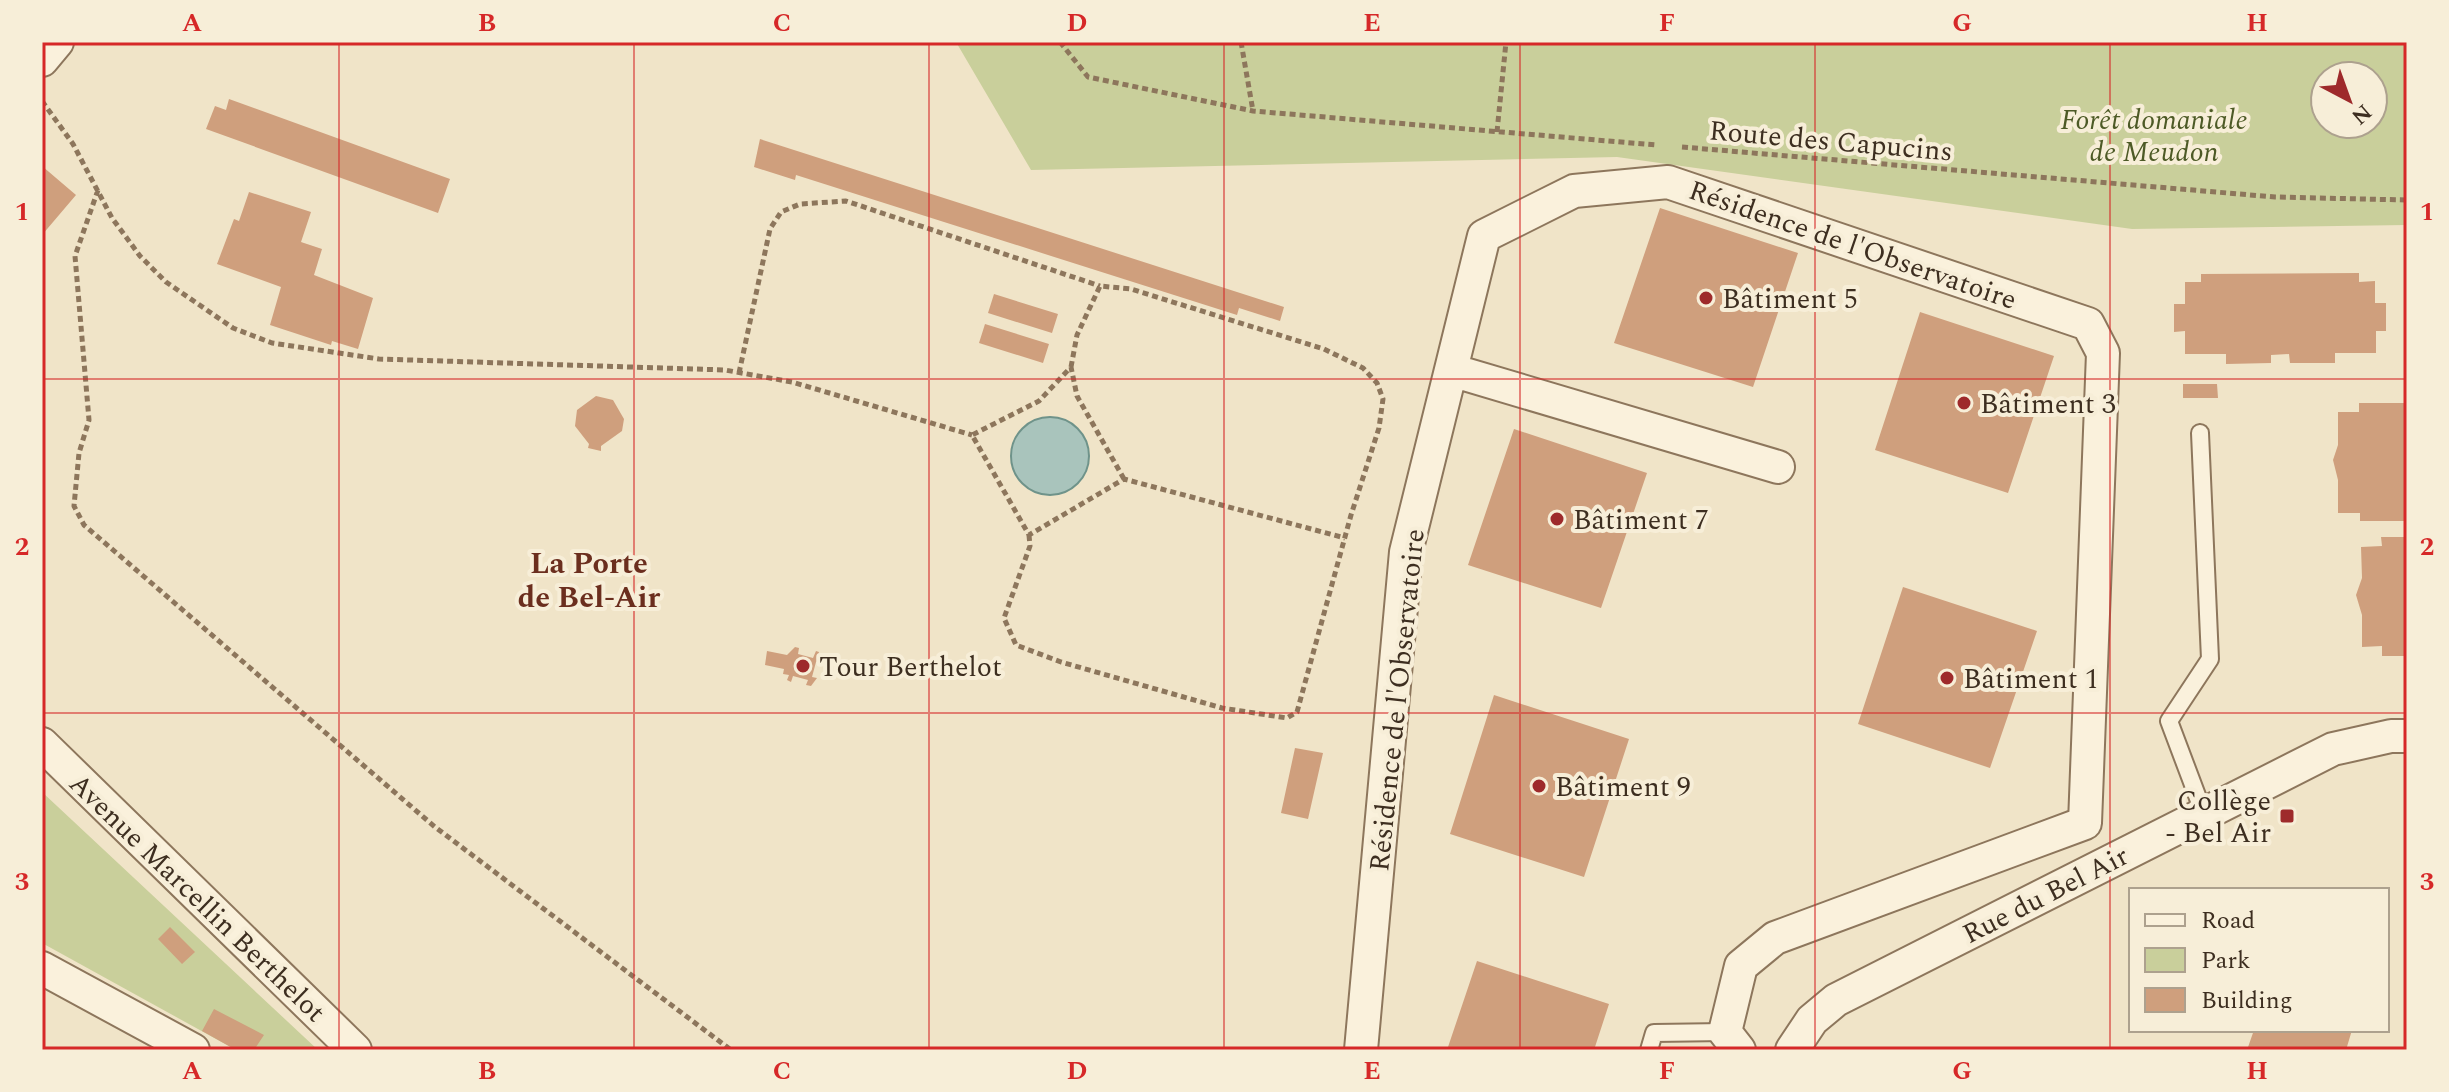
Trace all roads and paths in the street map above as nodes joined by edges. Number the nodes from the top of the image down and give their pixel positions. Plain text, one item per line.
1 (57, 42) edge
2 (1060, 42) edge
3 (1241, 42) edge
4 (1506, 42) edge
5 (42, 60) edge
6 (42, 101) edge
7 (1253, 111) junction
8 (1497, 132) junction
9 (98, 190) junction
10 (2407, 200) edge
11 (1100, 286) junction
12 (1071, 367) junction
13 (1451, 370) junction
14 (739, 373) junction
15 (2200, 433) dead end
16 (972, 435) junction
17 (1778, 467) dead end
18 (1124, 479) junction
19 (1029, 535) junction
20 (1345, 538) junction
21 (2407, 736) edge
22 (42, 744) edge
23 (2204, 814) junction
24 (42, 968) edge
25 (1732, 1041) edge
26 (193, 1050) edge
27 (355, 1050) edge
28 (731, 1050) edge
29 (1361, 1050) edge
30 (1649, 1050) edge
31 (1792, 1050) edge

1 - 5 street
2 - 7 path, Route des Capucins
3 - 7 path
4 - 8 path
6 - 9 path
7 - 8 path, Route des Capucins
8 - 10 path, Route des Capucins
9 - 14 path
9 - 28 path
11 - 12 path
11 - 14 path
11 - 20 path
12 - 16 path
12 - 18 path
13 - 17 street
13 - 25 street, Résidence de l'Observatoire
13 - 29 street, Résidence de l'Observatoire
14 - 16 path
15 - 23 lane
16 - 19 path
18 - 19 path
18 - 20 path
19 - 20 path
21 - 23 street, Rue du Bel Air
22 - 27 street, Avenue Marcellin Berthelot
23 - 31 street, Rue du Bel Air
24 - 26 street
25 - 30 lane

